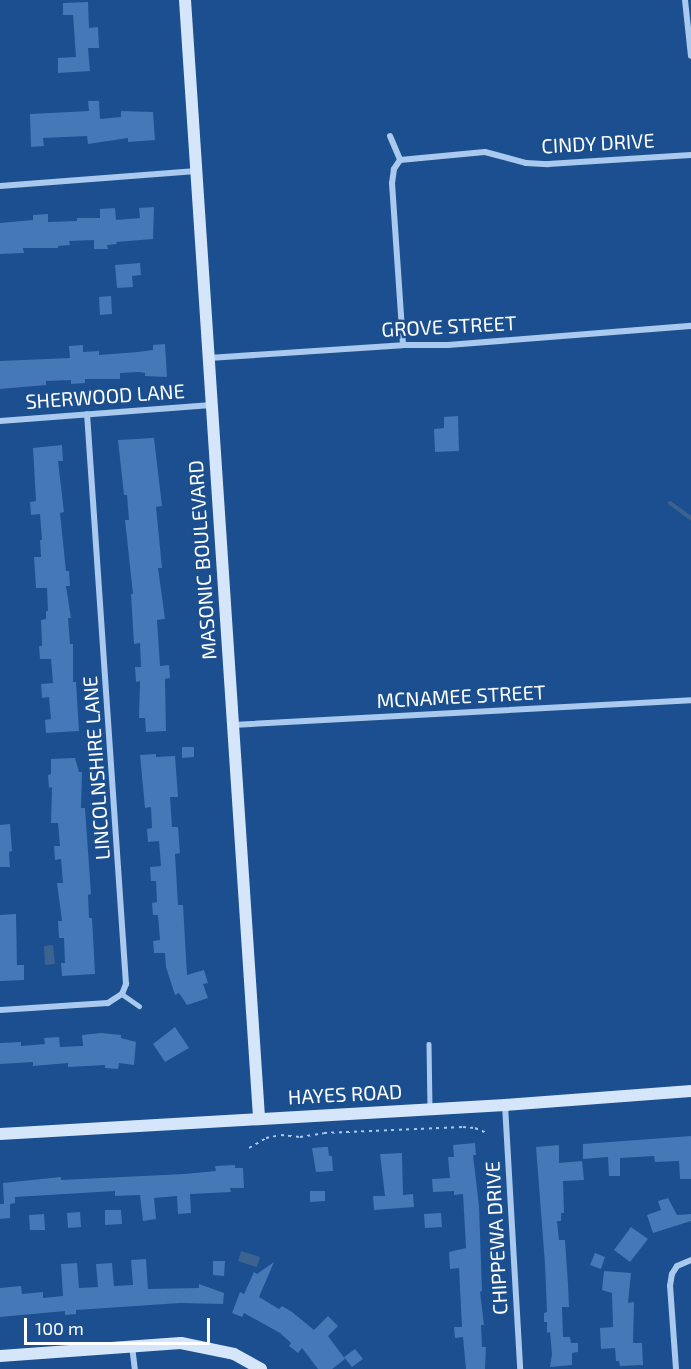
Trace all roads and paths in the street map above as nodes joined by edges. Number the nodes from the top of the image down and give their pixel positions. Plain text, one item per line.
1 (185, 0) edge
2 (685, 0) edge
3 (691, 56) edge
4 (390, 136) dead end
5 (691, 155) edge
6 (400, 160) junction
7 (196, 171) junction
8 (0, 186) edge
9 (691, 326) edge
10 (403, 345) junction
11 (209, 358) junction
12 (212, 405) junction
13 (87, 414) junction
14 (0, 421) edge
15 (691, 700) edge
16 (233, 725) junction
17 (122, 994) junction
18 (139, 1006) dead end
19 (0, 1010) edge
20 (429, 1044) dead end
21 (691, 1091) edge
22 (505, 1105) junction
23 (430, 1109) junction
24 (259, 1118) junction
25 (0, 1134) edge
26 (489, 1134) dead end
27 (249, 1148) dead end
28 (691, 1260) edge
29 (132, 1346) junction
30 (0, 1356) edge
31 (135, 1369) edge
32 (261, 1369) edge
33 (520, 1369) edge
34 (676, 1369) edge

1 - 7 street, MASONIC BOULEVARD
2 - 3 street
4 - 6 street
5 - 6 street, CINDY DRIVE
6 - 10 street
7 - 8 street
7 - 11 street, MASONIC BOULEVARD
9 - 10 street, GROVE STREET
10 - 11 street, GROVE STREET
11 - 12 street, MASONIC BOULEVARD
12 - 13 street, SHERWOOD LANE
12 - 16 street, MASONIC BOULEVARD
13 - 14 street, SHERWOOD LANE
13 - 17 street, LINCOLNSHIRE LANE
15 - 16 street, MCNAMEE STREET
16 - 24 street, MASONIC BOULEVARD
17 - 18 lane
17 - 19 street
20 - 23 lane
21 - 22 street, HAYES ROAD
22 - 23 street, HAYES ROAD
22 - 33 street, CHIPPEWA DRIVE
23 - 24 street, HAYES ROAD
24 - 25 street, HAYES ROAD
26 - 27 path
28 - 34 street
29 - 30 street
29 - 31 street
29 - 32 street

